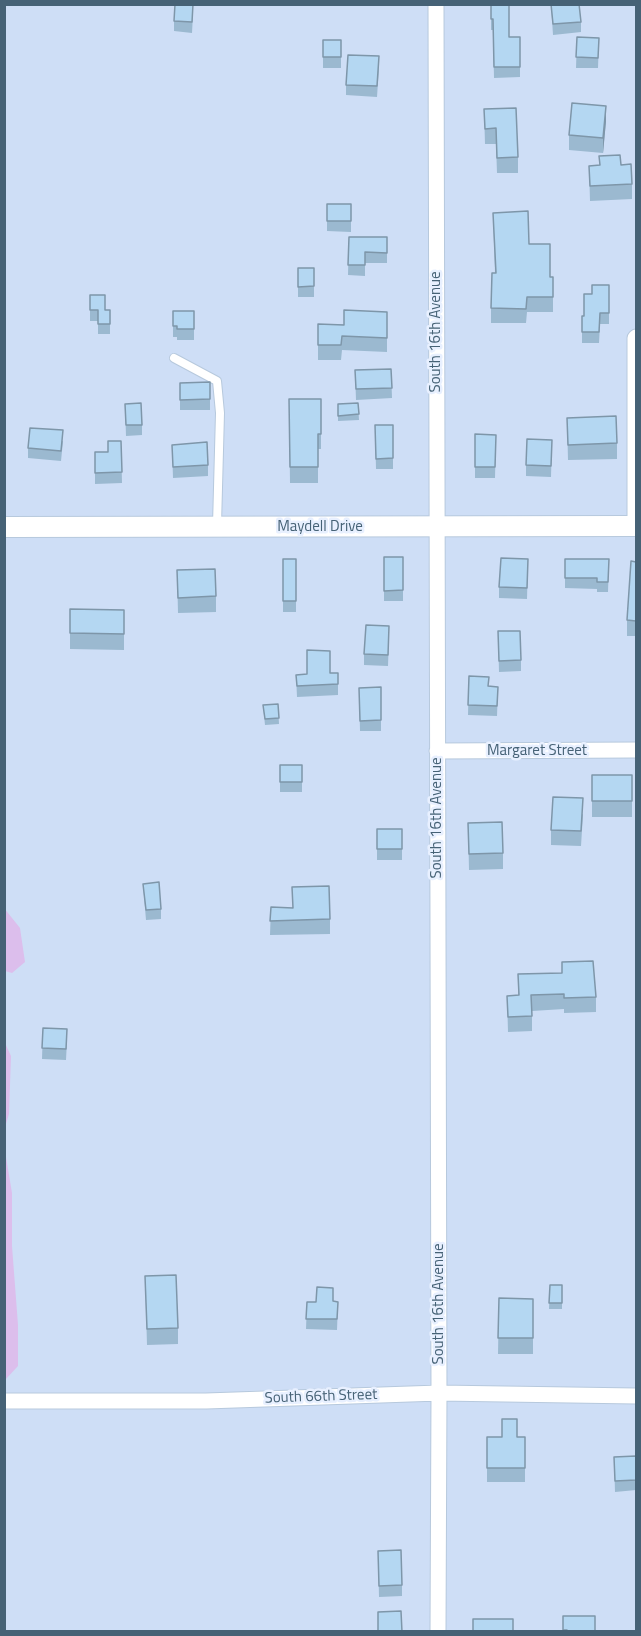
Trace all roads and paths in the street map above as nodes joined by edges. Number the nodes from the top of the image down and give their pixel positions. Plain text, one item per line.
1 (436, 4) edge
2 (636, 337) edge
3 (174, 358) dead end
4 (436, 526) junction
5 (636, 526) edge
6 (217, 527) junction
7 (4, 528) edge
8 (636, 750) edge
9 (437, 751) junction
10 (439, 1393) junction
11 (636, 1396) edge
12 (4, 1401) edge
13 (438, 1632) edge

1 - 4 street, South 16th Avenue
2 - 5 street
3 - 6 lane
4 - 5 street, Maydell Drive
4 - 6 street, Maydell Drive
4 - 9 street, South 16th Avenue
6 - 7 street, Maydell Drive
8 - 9 street, Margaret Street
9 - 10 street, South 16th Avenue
10 - 11 street, South 66th Street
10 - 12 street, South 66th Street
10 - 13 street, South 16th Avenue

